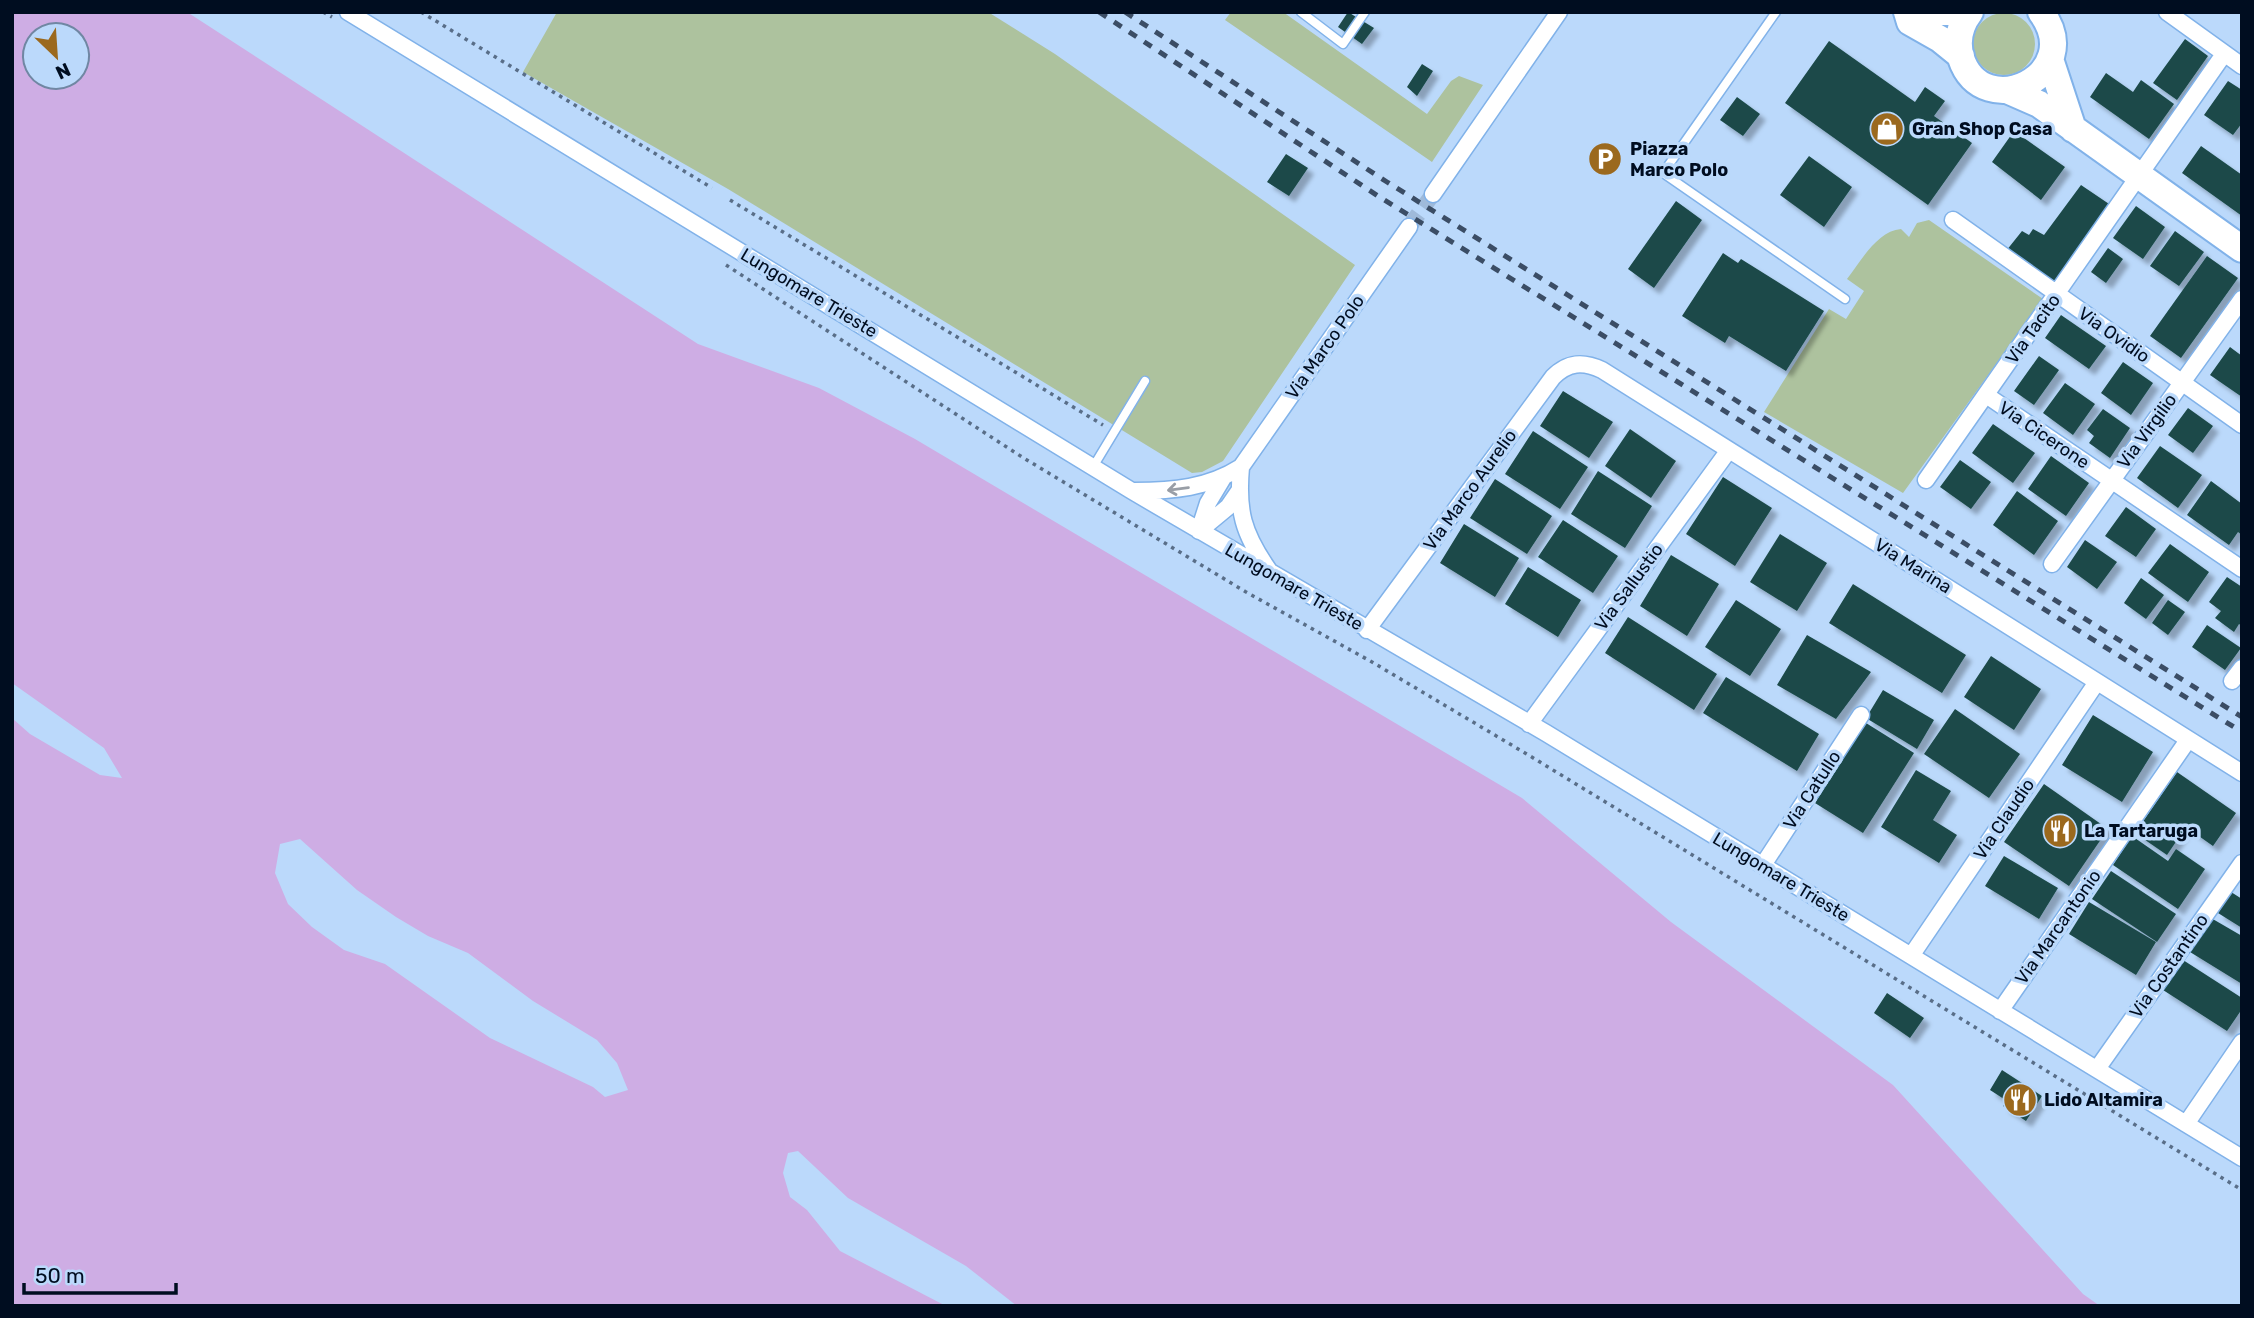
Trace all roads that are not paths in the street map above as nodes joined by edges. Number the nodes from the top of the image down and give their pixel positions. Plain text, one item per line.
1 (348, 12) edge
2 (1301, 12) edge
3 (1365, 12) edge
4 (1559, 12) edge
5 (1776, 12) edge
6 (1907, 12) edge
7 (1932, 12) edge
8 (1950, 12) edge
9 (1970, 12) edge
10 (2042, 12) edge
11 (2066, 12) edge
12 (2168, 12) edge
13 (2052, 49) junction
14 (2224, 54) junction
15 (1961, 56) junction
16 (2242, 66) edge
17 (2007, 90) junction
18 (2073, 129) junction
19 (2140, 178) junction
20 (1433, 194) tunnel mouth
21 (1953, 220) dead end
22 (1409, 228) tunnel mouth
23 (2242, 249) edge
24 (2057, 295) junction
25 (1845, 299) dead end
26 (2242, 299) edge
27 (1582, 363) joint
28 (1145, 382) dead end
29 (2182, 383) junction
30 (1986, 395) junction
31 (2242, 425) edge
32 (1729, 450) junction
33 (1093, 467) junction
34 (1241, 467) junction
35 (1223, 478) junction
36 (1926, 480) dead end
37 (2111, 481) junction
38 (1132, 491) junction
39 (1239, 491) junction
40 (1199, 531) junction
41 (2052, 564) dead end
42 (2242, 569) edge
43 (1271, 575) junction
44 (1367, 630) junction
45 (2097, 682) junction
46 (1861, 715) dead end
47 (1529, 724) junction
48 (2188, 740) junction
49 (2242, 774) edge
50 (2242, 863) edge
51 (1763, 865) junction
52 (1911, 956) junction
53 (2000, 1011) junction
54 (2242, 1042) edge
55 (2097, 1069) junction
56 (2186, 1124) junction
57 (2242, 1158) edge

1 - 33 street, Lungomare Trieste
2 - 3 lane
4 - 20 street
5 - 25 lane
6 - 15 main road
7 - 8 main road
9 - 15 main road
10 - 13 main road
11 - 13 main road
12 - 14 street
13 - 17 main road
13 - 18 main road
14 - 16 street
14 - 19 street, Via Tacito
15 - 17 main road
17 - 18 main road
18 - 19 main road
19 - 23 main road
19 - 24 street, Via Tacito
21 - 24 street, Via Ovidio
22 - 34 street, Via Marco Polo
24 - 29 street, Via Ovidio
24 - 30 street, Via Tacito
26 - 29 street, Via Virgilio
27 - 32 street, Via Marina
27 - 44 street, Via Marco Aurelio
28 - 33 lane
29 - 31 street, Via Ovidio
29 - 37 street, Via Virgilio
30 - 36 street, Via Tacito
30 - 37 street, Via Cicerone
32 - 45 street, Via Marina
32 - 47 street, Via Sallustio
33 - 38 street, Lungomare Trieste
34 - 35 street, Via Marco Polo
34 - 39 street
35 -> 38 street, Via Marco Polo
35 - 40 street, Via Marco Polo
37 - 41 street, Via Virgilio
37 - 42 street, Via Cicerone
38 - 40 street, Lungomare Trieste
39 - 40 street
39 - 43 street
40 - 43 street, Lungomare Trieste
43 - 44 street, Lungomare Trieste
44 - 47 street, Lungomare Trieste
45 - 48 street, Via Marina
45 - 52 street, Via Claudio
46 - 51 street, Via Catullo
47 - 51 street, Lungomare Trieste
48 - 49 street, Via Marina
48 - 53 street, Via Marcantonio
50 - 55 street, Via Costantino
51 - 52 street, Lungomare Trieste
52 - 53 street, Lungomare Trieste
53 - 55 street, Lungomare Trieste
54 - 56 street
55 - 56 street, Lungomare Trieste
56 - 57 street, Lungomare Trieste

